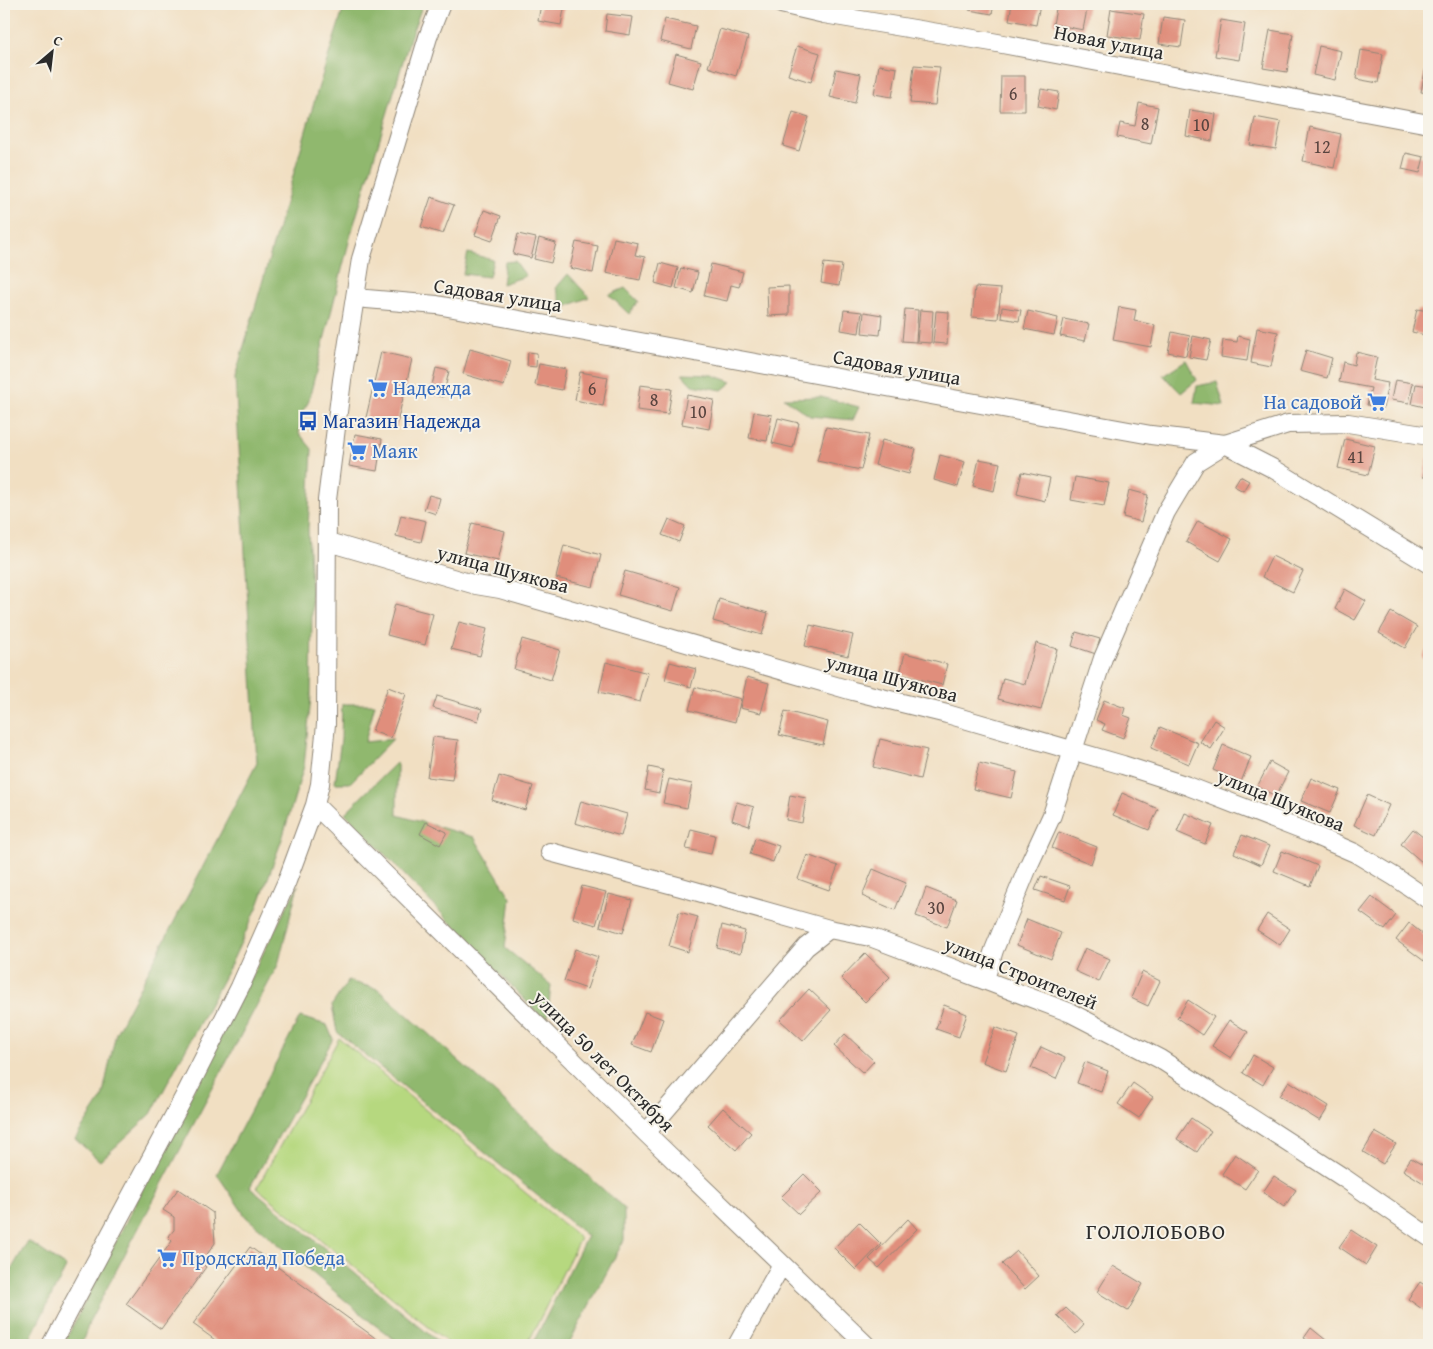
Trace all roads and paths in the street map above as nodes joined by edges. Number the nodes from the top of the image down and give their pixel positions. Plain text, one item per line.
1 (442, 4) edge
2 (781, 4) edge
3 (1429, 124) edge
4 (355, 298) junction
5 (1429, 436) edge
6 (1225, 444) junction
7 (328, 542) junction
8 (1429, 564) edge
9 (1072, 750) junction
10 (315, 805) junction
11 (550, 852) dead end
12 (1429, 900) edge
13 (829, 929) junction
14 (985, 979) junction
15 (646, 1133) junction
16 (1429, 1237) edge
17 (782, 1264) junction
18 (50, 1345) edge
19 (737, 1345) edge
20 (866, 1345) edge

1 - 4 street
2 - 3 street, Новая улица
4 - 6 street, Садовая улица
4 - 7 street
5 - 6 street, Садовая улица
6 - 8 street
6 - 9 street
7 - 9 street, улица Шуякова
7 - 10 street
9 - 12 street, улица Шуякова
9 - 14 street
10 - 15 street, улица 50 лет Октября
10 - 18 street
11 - 13 street, улица Строителей
13 - 14 street, улица Строителей
13 - 15 street
14 - 16 street, улица Строителей
15 - 17 street, улица 50 лет Октября
17 - 19 street
17 - 20 street, улица 50 лет Октября

